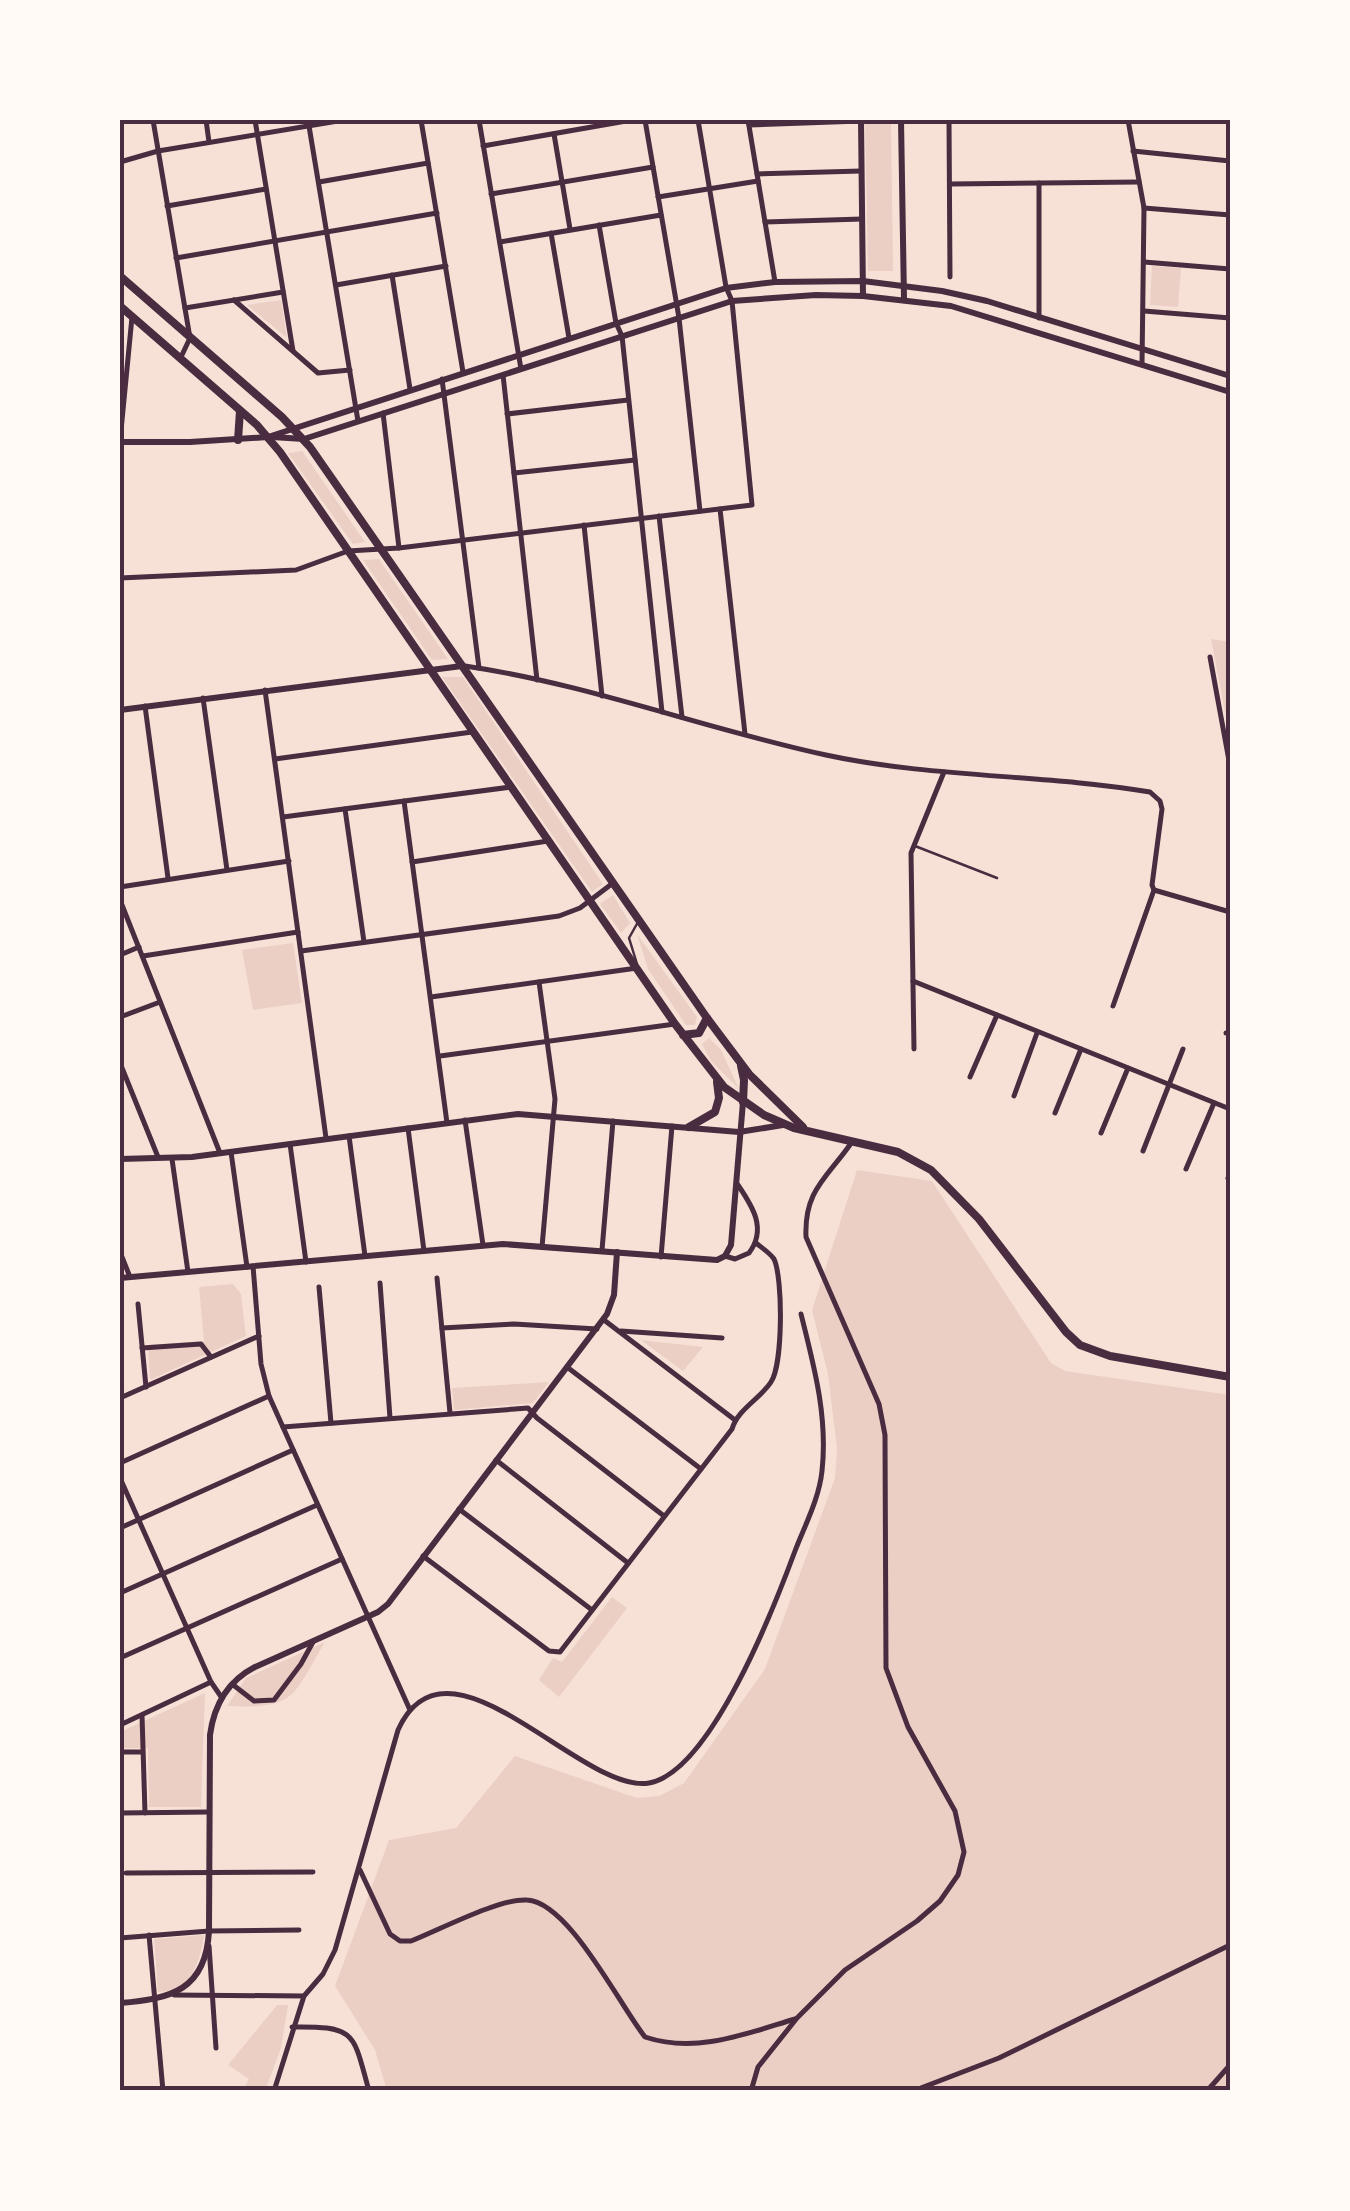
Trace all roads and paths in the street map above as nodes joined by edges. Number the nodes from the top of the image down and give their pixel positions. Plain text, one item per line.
1 (153, 120) edge
2 (206, 120) edge
3 (255, 120) edge
4 (344, 120) edge
5 (421, 120) edge
6 (479, 120) edge
7 (632, 120) edge
8 (646, 120) edge
9 (698, 120) edge
10 (901, 120) edge
11 (950, 120) edge
12 (1128, 120) edge
13 (861, 121) edge
14 (748, 122) edge
15 (805, 122) edge
16 (309, 123) edge
17 (257, 134) junction
18 (554, 134) junction
19 (210, 142) junction
20 (483, 146) junction
21 (158, 151) junction
22 (1134, 151) junction
23 (1230, 161) edge
24 (120, 162) edge
25 (428, 162) junction
26 (653, 167) junction
27 (861, 171) junction
28 (758, 177) junction
29 (318, 182) junction
30 (562, 182) junction
31 (1139, 182) junction
32 (1039, 183) junction
33 (950, 184) junction
34 (710, 189) junction
35 (266, 190) junction
36 (492, 194) junction
37 (658, 198) junction
38 (167, 206) junction
39 (1144, 208) junction
40 (437, 214) junction
41 (661, 215) junction
42 (1230, 215) edge
43 (862, 219) junction
44 (765, 222) junction
45 (600, 226) junction
46 (570, 230) junction
47 (327, 232) junction
48 (551, 234) junction
49 (275, 241) junction
50 (500, 242) junction
51 (176, 258) junction
52 (1144, 262) junction
53 (446, 266) junction
54 (1230, 269) edge
55 (392, 275) junction
56 (120, 276) edge
57 (950, 277) dead end
58 (863, 281) junction
59 (775, 282) junction
60 (336, 285) junction
61 (904, 286) junction
62 (726, 288) junction
63 (283, 292) junction
64 (863, 296) junction
65 (234, 300) junction
66 (904, 300) junction
67 (732, 301) junction
68 (676, 304) junction
69 (120, 306) edge
70 (185, 308) junction
71 (1144, 311) junction
72 (132, 316) junction
73 (679, 318) junction
74 (1039, 318) junction
75 (1230, 318) edge
76 (616, 323) junction
77 (622, 336) junction
78 (190, 338) junction
79 (569, 338) junction
80 (293, 351) junction
81 (1144, 351) junction
82 (518, 354) junction
83 (180, 359) junction
84 (1142, 366) junction
85 (521, 369) junction
86 (350, 370) junction
87 (463, 372) junction
88 (503, 375) junction
89 (1230, 376) edge
90 (442, 379) junction
91 (410, 389) junction
92 (1230, 392) edge
93 (443, 394) junction
94 (630, 400) junction
95 (356, 407) junction
96 (240, 411) junction
97 (383, 413) junction
98 (507, 414) junction
99 (358, 422) junction
100 (292, 427) junction
101 (268, 437) junction
102 (304, 439) junction
103 (238, 440) junction
104 (120, 441) edge
105 (636, 460) junction
106 (514, 473) junction
107 (720, 509) junction
108 (700, 511) junction
109 (659, 516) junction
110 (642, 518) junction
111 (584, 526) junction
112 (520, 533) junction
113 (462, 540) junction
114 (399, 548) junction
115 (382, 550) junction
116 (348, 551) junction
117 (120, 578) edge
118 (1210, 657) dead end
119 (462, 666) junction
120 (480, 668) junction
121 (428, 669) junction
122 (537, 681) junction
123 (265, 690) junction
124 (602, 697) junction
125 (203, 698) junction
126 (144, 706) junction
127 (120, 710) edge
128 (662, 712) junction
129 (682, 717) junction
130 (472, 732) junction
131 (746, 734) junction
132 (275, 759) junction
133 (1230, 766) edge
134 (944, 772) junction
135 (511, 787) junction
136 (404, 802) junction
137 (346, 809) junction
138 (282, 817) junction
139 (549, 841) junction
140 (914, 846) junction
141 (288, 861) junction
142 (412, 862) junction
143 (227, 870) junction
144 (168, 878) junction
145 (997, 878) dead end
146 (613, 883) junction
147 (120, 887) edge
148 (1154, 890) junction
149 (120, 900) edge
150 (591, 902) junction
151 (1230, 912) edge
152 (639, 921) junction
153 (298, 932) junction
154 (422, 934) junction
155 (364, 942) junction
156 (139, 948) junction
157 (301, 951) junction
158 (120, 954) edge
159 (142, 956) junction
160 (636, 968) junction
161 (913, 981) junction
162 (539, 982) junction
163 (430, 997) junction
164 (160, 1002) junction
165 (1113, 1006) dead end
166 (997, 1015) junction
167 (120, 1017) edge
168 (707, 1018) junction
169 (674, 1024) junction
170 (1038, 1032) junction
171 (682, 1035) junction
172 (547, 1041) junction
173 (1183, 1048) dead end
174 (914, 1049) dead end
175 (1081, 1049) junction
176 (438, 1056) junction
177 (120, 1062) edge
178 (739, 1062) junction
179 (1128, 1068) junction
180 (970, 1077) dead end
181 (715, 1078) junction
182 (1169, 1085) junction
183 (1014, 1096) dead end
184 (743, 1102) junction
185 (1214, 1103) junction
186 (1230, 1110) edge
187 (1055, 1113) dead end
188 (554, 1115) junction
189 (466, 1120) junction
190 (612, 1120) junction
191 (447, 1122) junction
192 (783, 1125) junction
193 (672, 1126) junction
194 (689, 1127) junction
195 (408, 1128) junction
196 (739, 1132) junction
197 (811, 1132) junction
198 (1101, 1133) dead end
199 (349, 1136) junction
200 (326, 1140) junction
201 (853, 1141) junction
202 (290, 1144) junction
203 (1144, 1151) dead end
204 (230, 1152) junction
205 (220, 1154) junction
206 (120, 1159) edge
207 (158, 1159) junction
208 (172, 1159) junction
209 (1186, 1169) dead end
210 (736, 1182) junction
211 (756, 1243) junction
212 (483, 1246) junction
213 (542, 1246) junction
214 (602, 1250) junction
215 (424, 1251) junction
216 (120, 1252) edge
217 (617, 1252) junction
218 (365, 1256) junction
219 (725, 1256) junction
220 (661, 1257) junction
221 (306, 1262) junction
222 (250, 1266) junction
223 (188, 1272) junction
224 (130, 1277) junction
225 (120, 1278) edge
226 (438, 1278) dead end
227 (380, 1282) dead end
228 (320, 1287) dead end
229 (138, 1304) dead end
230 (801, 1314) dead end
231 (604, 1320) junction
232 (442, 1328) junction
233 (596, 1329) junction
234 (618, 1331) junction
235 (259, 1336) junction
236 (722, 1338) dead end
237 (142, 1348) junction
238 (211, 1357) junction
239 (568, 1367) junction
240 (1230, 1377) edge
241 (146, 1386) junction
242 (269, 1396) junction
243 (120, 1398) edge
244 (533, 1410) junction
245 (450, 1413) junction
246 (390, 1418) junction
247 (735, 1420) junction
248 (331, 1423) junction
249 (283, 1427) junction
250 (293, 1450) junction
251 (496, 1460) junction
252 (120, 1463) edge
253 (702, 1469) junction
254 (120, 1478) edge
255 (318, 1504) junction
256 (460, 1509) junction
257 (664, 1516) junction
258 (138, 1520) junction
259 (120, 1528) edge
260 (423, 1556) junction
261 (342, 1559) junction
262 (628, 1563) junction
263 (162, 1574) junction
264 (120, 1593) edge
265 (593, 1610) junction
266 (368, 1616) junction
267 (187, 1628) junction
268 (314, 1640) junction
269 (120, 1658) edge
270 (211, 1682) junction
271 (232, 1684) junction
272 (222, 1698) junction
273 (410, 1710) junction
274 (142, 1715) junction
275 (120, 1725) edge
276 (120, 1752) edge
277 (143, 1752) junction
278 (120, 1812) edge
279 (145, 1812) junction
280 (209, 1812) junction
281 (359, 1867) junction
282 (209, 1871) junction
283 (313, 1872) dead end
284 (126, 1873) dead end
285 (300, 1930) dead end
286 (209, 1931) junction
287 (150, 1935) junction
288 (120, 1938) edge
289 (208, 1943) junction
290 (1230, 1945) edge
291 (174, 1995) junction
292 (213, 1995) junction
293 (304, 1996) junction
294 (154, 2000) junction
295 (120, 2003) edge
296 (797, 2018) junction
297 (292, 2027) junction
298 (216, 2048) dead end
299 (1230, 2066) edge
300 (163, 2091) edge
301 (274, 2091) edge
302 (370, 2091) edge
303 (751, 2091) edge
304 (913, 2091) edge
305 (1207, 2091) edge

1 - 21 street
2 - 19 street
3 - 17 street
4 - 16 street
5 - 25 street
6 - 20 street
7 - 18 street
8 - 26 street
9 - 34 street
10 - 61 main road
11 - 33 street
12 - 22 street
13 - 15 street
13 - 27 main road
14 - 15 street
14 - 28 street
16 - 17 street
16 - 29 street
17 - 19 street
17 - 35 street
18 - 20 street
18 - 30 street
19 - 21 street
20 - 36 street
21 - 24 street
21 - 38 street
22 - 23 street
22 - 31 street
25 - 29 street
25 - 40 street
26 - 30 street
26 - 37 street
27 - 28 street
27 - 43 main road
28 - 34 street
28 - 44 street
29 - 47 street
30 - 36 street
30 - 46 street
31 - 32 street
31 - 39 street
32 - 33 street
32 - 74 street
33 - 57 street
34 - 37 street
34 - 62 street
35 - 38 street
35 - 49 street
36 - 50 street
37 - 41 street
38 - 51 street
39 - 42 street
39 - 52 street
40 - 47 street
40 - 53 street
41 - 45 street
41 - 68 street
43 - 44 street
43 - 58 main road
44 - 59 street
45 - 46 street
45 - 76 street
46 - 48 street
47 - 49 street
47 - 60 street
48 - 50 street
48 - 79 street
49 - 51 street
49 - 63 street
50 - 82 street
51 - 70 street
52 - 54 street
52 - 71 street
53 - 55 street
53 - 87 street
55 - 60 street
55 - 91 street
56 - 78 main road
58 - 59 main road
58 - 61 main road
58 - 64 main road
59 - 62 main road
60 - 86 street
61 - 66 main road
61 - 74 main road
62 - 67 street
62 - 68 main road
63 - 65 street
63 - 80 street
64 - 66 main road
64 - 67 main road
65 - 70 street
65 - 80 street
66 - 84 main road
67 - 73 main road
67 - 107 street
68 - 73 street
68 - 76 main road
69 - 72 main road
70 - 78 street
71 - 75 street
71 - 81 street
72 - 83 main road
72 - 104 street
73 - 77 main road
73 - 108 street
74 - 81 main road
76 - 77 street
76 - 79 main road
77 - 85 main road
77 - 94 street
78 - 83 street
78 - 100 main road
79 - 82 main road
80 - 86 street
81 - 84 street
81 - 89 main road
82 - 85 street
82 - 87 main road
83 - 96 main road
84 - 92 main road
85 - 88 main road
86 - 95 street
87 - 90 main road
88 - 93 main road
88 - 98 street
90 - 91 main road
90 - 93 street
91 - 95 main road
93 - 97 main road
93 - 113 street
94 - 98 street
94 - 105 street
95 - 99 street
95 - 100 main road
96 - 101 main road
96 - 103 main road
97 - 99 main road
97 - 114 street
98 - 106 street
99 - 102 main road
100 - 101 main road
100 - 102 main road
101 - 102 main road
101 - 103 main road
101 - 116 main road
102 - 115 main road
103 - 104 main road
105 - 106 street
105 - 110 street
106 - 112 street
107 - 108 street
107 - 131 street
108 - 109 street
109 - 110 street
109 - 129 street
110 - 111 street
110 - 128 street
111 - 112 street
111 - 124 street
112 - 113 street
112 - 122 street
113 - 114 street
113 - 120 street
114 - 115 street
115 - 116 street
115 - 119 main road
116 - 117 street
116 - 121 main road
118 - 133 street
119 - 120 street
119 - 121 main road
119 - 146 main road
120 - 122 street
121 - 123 main road
121 - 130 main road
122 - 124 street
123 - 125 main road
123 - 132 street
124 - 128 street
125 - 126 main road
125 - 143 street
126 - 127 main road
126 - 144 street
128 - 129 street
129 - 131 street
130 - 132 street
130 - 135 main road
131 - 134 street
132 - 138 street
134 - 140 street
134 - 148 street
135 - 136 street
135 - 139 main road
136 - 137 street
136 - 142 street
137 - 138 street
137 - 155 street
138 - 141 street
139 - 142 street
139 - 150 main road
140 - 145 lane
140 - 161 street
141 - 143 street
141 - 153 street
142 - 154 street
143 - 144 street
144 - 147 street
146 - 150 street
146 - 152 main road
148 - 151 street
148 - 165 street
149 - 156 street
150 - 154 street
150 - 160 main road
152 - 160 lane
152 - 168 main road
153 - 157 street
153 - 159 street
154 - 155 street
154 - 163 street
155 - 157 street
156 - 158 street
156 - 159 street
157 - 200 street
159 - 164 street
160 - 162 street
160 - 169 main road
161 - 166 street
161 - 174 street
162 - 163 street
162 - 172 street
163 - 176 street
164 - 167 street
164 - 205 street
166 - 170 street
166 - 180 street
168 - 171 main road
168 - 178 main road
169 - 171 main road
169 - 172 street
170 - 175 street
170 - 183 street
171 - 181 main road
172 - 176 street
172 - 188 street
173 - 182 street
175 - 179 street
175 - 187 street
176 - 191 street
177 - 207 street
178 - 184 main road
178 - 197 main road
179 - 182 street
179 - 198 street
181 - 184 main road
181 - 194 main road
182 - 185 street
182 - 203 street
184 - 192 main road
184 - 196 main road
185 - 186 street
185 - 209 street
188 - 189 main road
188 - 190 main road
188 - 213 street
189 - 191 main road
189 - 212 street
190 - 193 main road
190 - 214 street
191 - 195 main road
192 - 196 main road
192 - 197 main road
193 - 194 main road
193 - 220 street
194 - 196 main road
195 - 199 main road
195 - 215 street
196 - 210 main road
197 - 201 main road
199 - 200 main road
199 - 218 street
200 - 202 main road
201 - 240 main road
201 - 296 street
202 - 204 main road
202 - 221 street
204 - 205 main road
204 - 222 street
205 - 208 main road
206 - 207 main road
207 - 208 main road
208 - 223 street
210 - 211 street
210 - 219 main road
211 - 219 street
211 - 247 street
212 - 213 main road
212 - 215 main road
213 - 214 main road
214 - 217 main road
215 - 218 main road
216 - 224 street
217 - 220 main road
217 - 231 main road
218 - 221 main road
219 - 220 main road
221 - 222 main road
222 - 223 main road
222 - 235 street
223 - 224 main road
224 - 225 main road
226 - 232 street
227 - 246 street
228 - 248 street
229 - 237 street
230 - 273 street
231 - 233 main road
231 - 234 street
232 - 233 street
232 - 245 street
233 - 239 main road
234 - 236 street
234 - 247 street
235 - 238 street
235 - 242 street
237 - 238 street
237 - 241 street
238 - 241 street
239 - 244 main road
239 - 253 street
241 - 243 street
242 - 249 street
242 - 252 street
244 - 245 street
244 - 251 main road
244 - 257 street
245 - 246 street
246 - 248 street
247 - 253 street
248 - 249 street
249 - 250 street
250 - 255 street
250 - 258 street
251 - 256 main road
251 - 262 street
253 - 257 street
254 - 258 street
255 - 261 street
255 - 263 street
256 - 260 main road
256 - 265 street
257 - 262 street
258 - 259 street
258 - 263 street
260 - 265 street
260 - 266 main road
261 - 266 street
261 - 267 street
262 - 265 street
263 - 264 street
263 - 267 street
266 - 268 main road
266 - 273 street
267 - 269 street
267 - 270 street
268 - 271 main road
268 - 271 street
270 - 272 street
270 - 274 street
271 - 272 main road
272 - 280 main road
273 - 281 street
274 - 275 street
274 - 277 street
276 - 277 street
277 - 279 street
278 - 279 street
279 - 280 street
280 - 282 main road
281 - 293 street
281 - 296 street
282 - 283 street
282 - 284 street
282 - 286 main road
285 - 286 street
286 - 287 street
286 - 289 main road
287 - 288 street
287 - 294 street
289 - 291 main road
289 - 292 street
290 - 304 street
291 - 292 street
291 - 294 main road
292 - 293 street
292 - 298 street
293 - 297 street
294 - 295 main road
294 - 300 street
296 - 303 street
297 - 301 street
297 - 302 street
299 - 305 street

